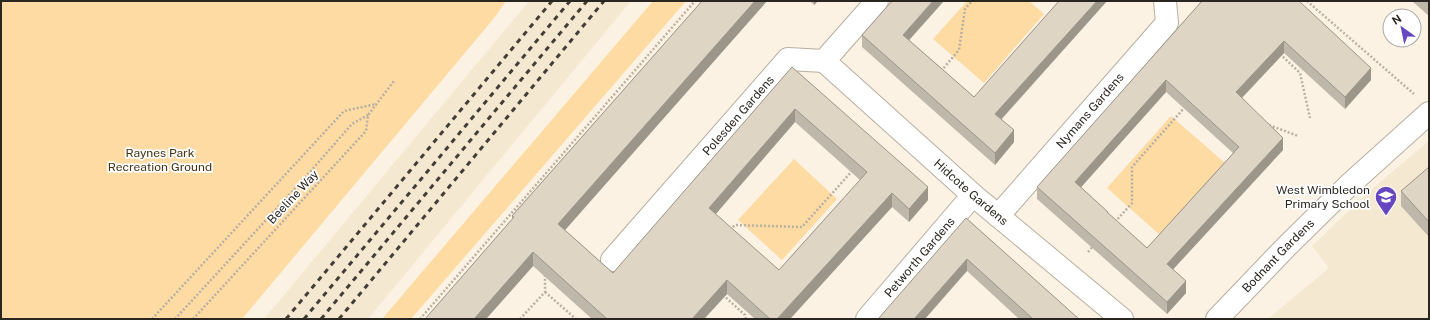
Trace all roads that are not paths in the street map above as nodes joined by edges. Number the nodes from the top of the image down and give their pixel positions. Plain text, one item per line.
1 (877, 1) edge
2 (1165, 1) edge
3 (824, 61) junction
4 (1423, 105) edge
5 (973, 195) junction
6 (998, 216) junction
7 (612, 260) dead end
8 (867, 319) edge
9 (1122, 319) edge
10 (1217, 319) edge

1 - 3 street
2 - 6 street, Nymans Gardens
3 - 5 street, Hidcote Gardens
3 - 7 street, Polesden Gardens
4 - 10 street, Bodnant Gardens
5 - 6 street, Hidcote Gardens
5 - 8 street, Petworth Gardens
6 - 9 street, Hidcote Gardens

